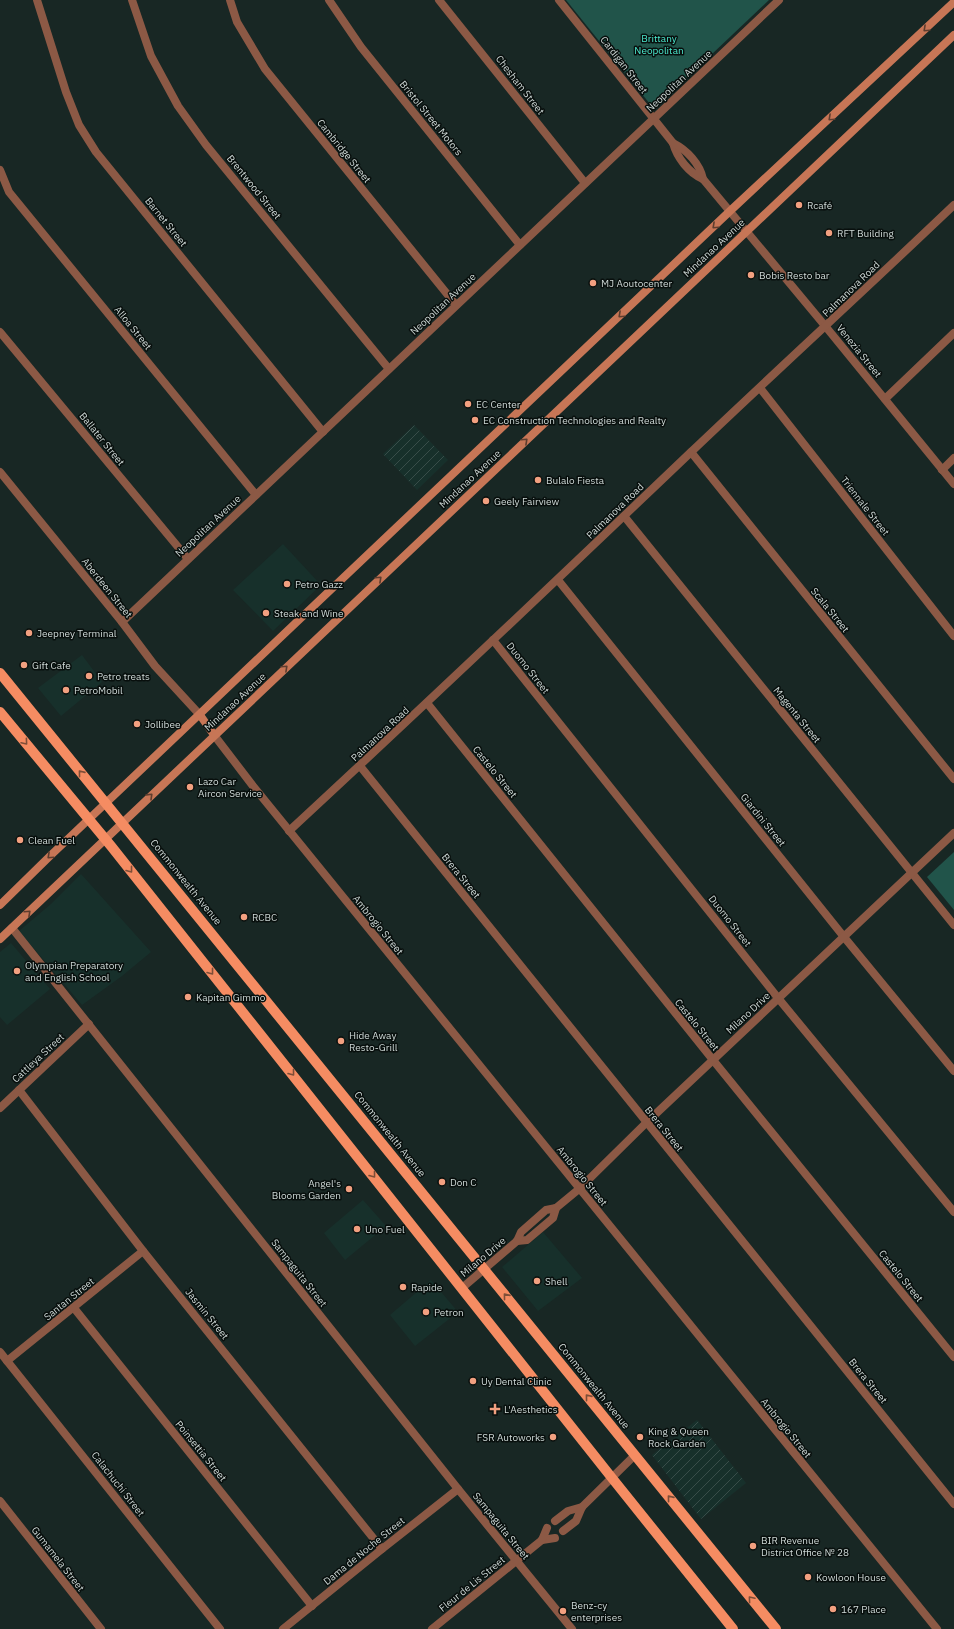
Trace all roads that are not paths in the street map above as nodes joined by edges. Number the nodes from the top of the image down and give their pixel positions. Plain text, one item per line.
1 (37, 0) edge
2 (132, 0) edge
3 (230, 0) edge
4 (329, 0) edge
5 (439, 0) edge
6 (558, 0) edge
7 (779, 0) edge
8 (954, 2) edge
9 (954, 35) edge
10 (653, 119) junction
11 (0, 170) edge
12 (585, 183) junction
13 (954, 205) edge
14 (730, 211) junction
15 (747, 231) junction
16 (520, 245) junction
17 (456, 305) junction
18 (826, 327) junction
19 (0, 332) edge
20 (954, 333) edge
21 (389, 369) junction
22 (760, 388) junction
23 (885, 399) junction
24 (323, 432) junction
25 (691, 452) junction
26 (954, 458) edge
27 (942, 470) junction
28 (0, 472) edge
29 (954, 484) edge
30 (256, 495) junction
31 (624, 516) junction
32 (188, 559) junction
33 (558, 580) junction
34 (122, 622) junction
35 (954, 636) edge
36 (493, 640) junction
37 (0, 673) edge
38 (427, 703) junction
39 (0, 712) edge
40 (200, 715) junction
41 (214, 735) junction
42 (360, 766) junction
43 (954, 779) edge
44 (106, 804) junction
45 (89, 820) junction
46 (122, 824) junction
47 (289, 831) junction
48 (954, 833) edge
49 (106, 839) junction
50 (911, 873) junction
51 (0, 905) edge
52 (954, 925) edge
53 (12, 928) junction
54 (844, 937) junction
55 (0, 939) edge
56 (778, 998) junction
57 (90, 1024) junction
58 (712, 1060) junction
59 (954, 1070) edge
60 (19, 1090) junction
61 (0, 1108) edge
62 (646, 1123) junction
63 (579, 1189) junction
64 (954, 1212) edge
65 (143, 1251) junction
66 (484, 1269) junction
67 (462, 1288) junction
68 (74, 1308) junction
69 (0, 1352) edge
70 (954, 1358) edge
71 (7, 1361) junction
72 (635, 1455) junction
73 (612, 1478) junction
74 (458, 1489) junction
75 (0, 1501) edge
76 (954, 1504) edge
77 (582, 1508) junction
78 (555, 1521) dead end
79 (547, 1528) dead end
80 (563, 1531) dead end
81 (555, 1538) dead end
82 (542, 1540) junction
83 (382, 1549) junction
84 (517, 1561) junction
85 (312, 1606) junction
86 (101, 1629) edge
87 (220, 1629) edge
88 (283, 1629) edge
89 (432, 1629) edge
90 (572, 1629) edge
91 (733, 1629) edge
92 (776, 1629) edge
93 (937, 1629) edge

1 - 24 street, Barnet Street
2 - 21 street, Brentwood Street
3 - 17 street, Cambridge Street
4 - 16 street, Bristol Street Motors
5 - 12 street, Chesham Street
6 - 10 street, Cardigan Street
7 - 10 street, Neopolitan Avenue
8 -> 14 main road, Mindanao Avenue
9 - 15 main road, Mindanao Avenue
10 - 12 street, Neopolitan Avenue
10 - 14 street, Cardigan Street
11 - 30 street, Alloa Street
12 - 16 street, Neopolitan Avenue
13 - 18 street, Palmanova Road
14 - 15 street, Cardigan Street
14 -> 40 main road, Mindanao Avenue
15 - 18 street, Venezia Street
41 -> 15 main road, Mindanao Avenue
16 - 17 street, Neopolitan Avenue
17 - 21 street, Neopolitan Avenue
18 - 22 street, Palmanova Road
18 - 23 street, Venezia Street
19 - 32 street, Ballater Street
20 - 23 street
21 - 24 street, Neopolitan Avenue
22 - 25 street, Palmanova Road
22 - 35 street, Triennale Street
23 - 27 street, Venezia Street
24 - 30 street, Neopolitan Avenue
25 - 31 street, Palmanova Road
25 - 43 street, Scala Street
26 - 27 street
27 - 29 street, Venezia Street
28 - 34 street, Aberdeen Street
30 - 32 street, Neopolitan Avenue
31 - 33 street, Palmanova Road
31 - 50 street, Magenta Street
32 - 34 street, Neopolitan Avenue
33 - 36 street, Palmanova Road
33 - 54 street, Giardini Street
34 - 40 street, Aberdeen Street
36 - 38 street, Palmanova Road
36 - 56 street, Duomo Street
44 -> 37 main road, Commonwealth Avenue
38 - 42 street, Palmanova Road
38 - 58 street, Castelo Street
39 -> 45 main road
40 - 41 main road
40 - 44 main road, Mindanao Avenue
46 -> 41 main road, Mindanao Avenue
41 - 47 street, Ambrogio Street
42 - 47 street, Palmanova Road
42 - 62 street, Brera Street
44 - 45 main road, Mindanao Avenue
44 - 46 main road, Commonwealth Avenue
45 - 49 main road
45 -> 51 main road, Mindanao Avenue
46 - 49 main road, Mindanao Avenue
46 - 66 main road, Commonwealth Avenue
47 - 63 street, Ambrogio Street
48 - 50 street, Milano Drive
53 -> 49 main road, Mindanao Avenue
49 -> 67 main road
50 - 52 street, Magenta Street
50 - 54 street, Milano Drive
53 - 55 main road, Mindanao Avenue
53 - 57 street, Sampaguita Street
54 - 56 street, Milano Drive
54 - 59 street, Giardini Street
56 - 58 street, Milano Drive
56 - 64 street, Duomo Street
57 - 60 street, Cattleya Street
57 - 74 street, Sampaguita Street
58 - 62 street, Milano Drive
58 - 70 street, Castelo Street
60 - 61 street, Cattleya Street
60 - 65 street, Jasmin Street
62 - 63 street, Milano Drive
62 - 76 street, Brera Street
63 - 66 street, Milano Drive
63 - 93 street, Ambrogio Street
65 - 68 street, Santan Street
65 - 83 street, Jasmin Street
66 - 67 street, Milano Drive
72 -> 66 main road, Commonwealth Avenue
67 - 73 main road
68 - 71 street, Santan Street
68 - 85 street, Poinsettia Street
69 - 71 street, Calachuchi Street
71 - 87 street, Calachuchi Street
72 - 73 street
92 -> 72 main road, Commonwealth Avenue
73 - 77 street
73 - 91 main road
74 - 83 street, Dama de Noche Street
74 - 84 street, Sampaguita Street
75 - 86 street, Gumamela Street
77 - 78 street
77 - 80 street
79 - 82 street, Fleur de Lis Street
81 - 82 street
82 - 84 street, Fleur de Lis Street
83 - 85 street, Dama de Noche Street
84 - 89 street, Fleur de Lis Street
84 - 90 street, Sampaguita Street
85 - 88 street, Dama de Noche Street

